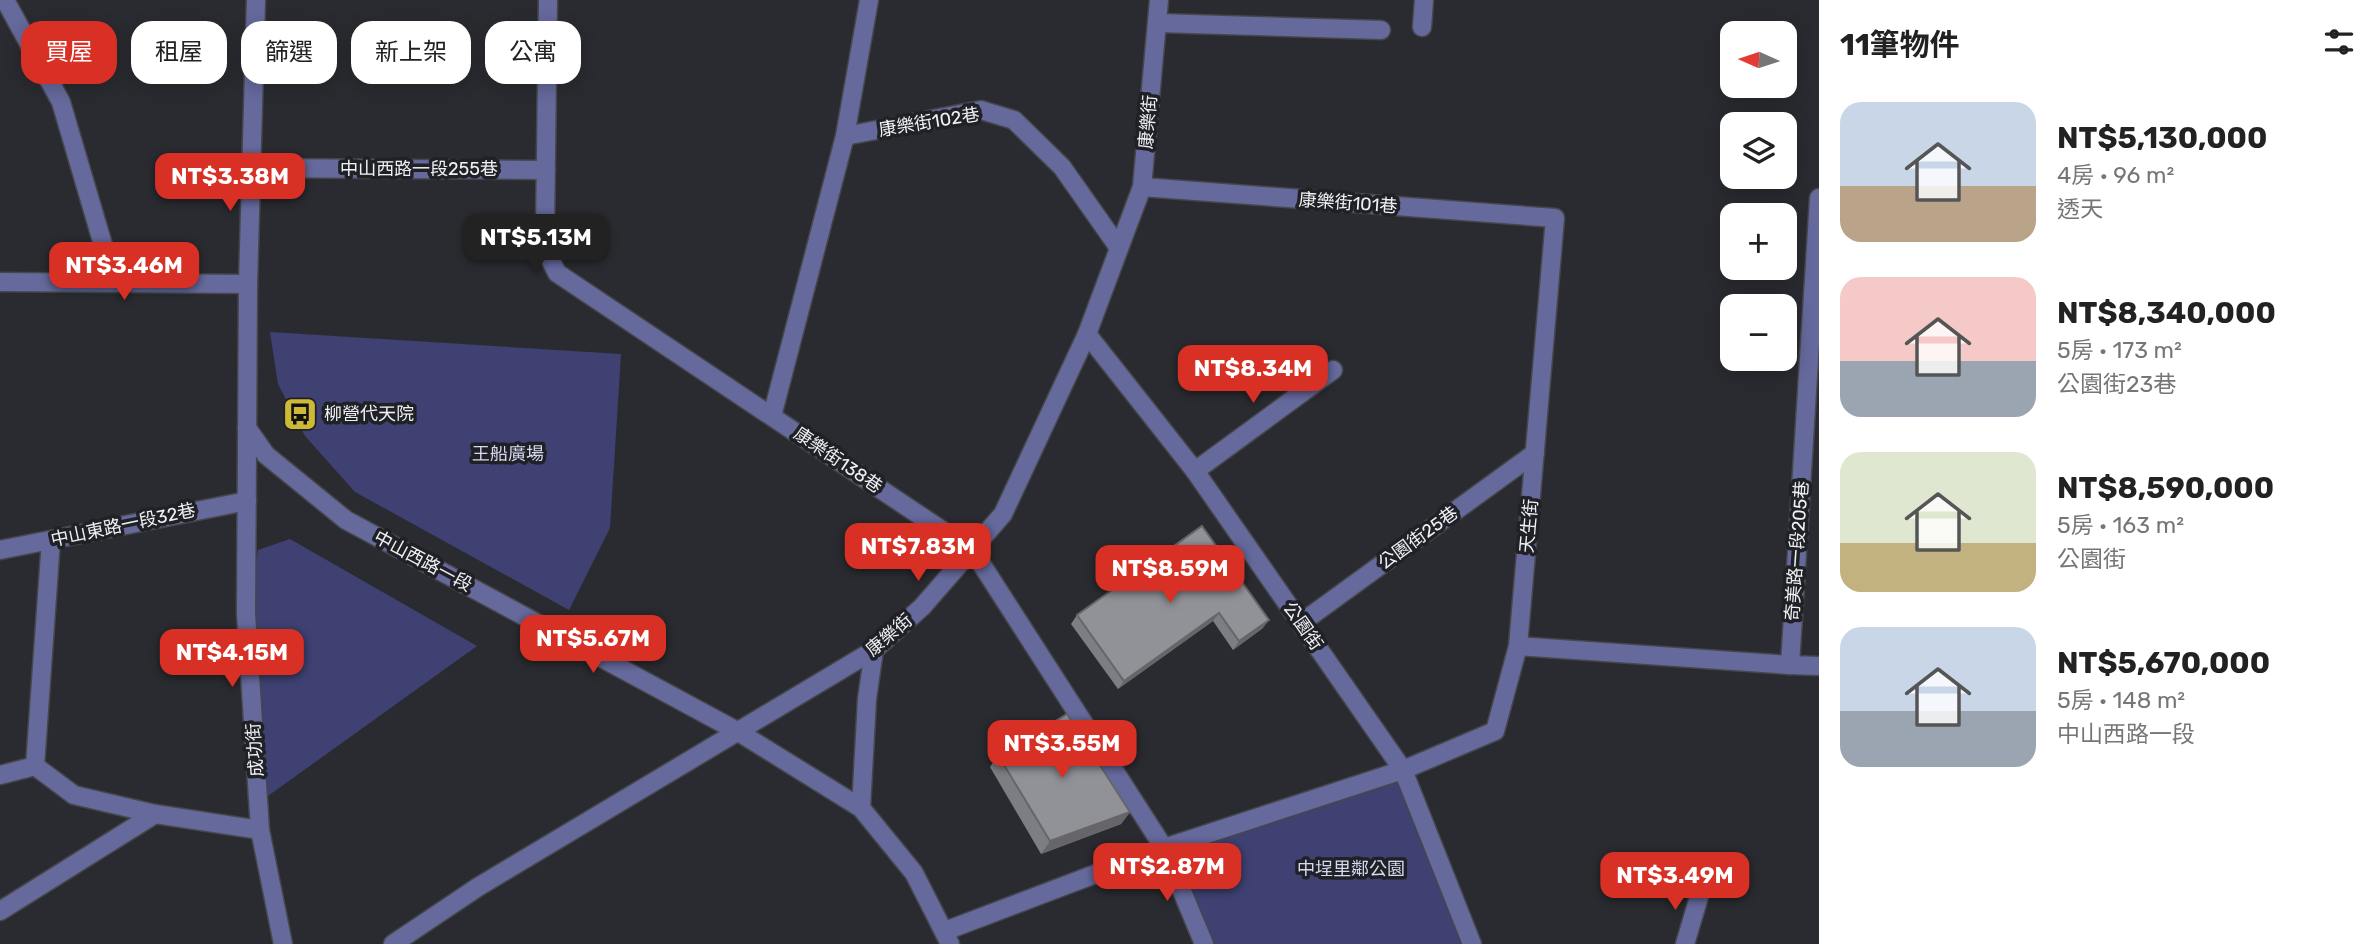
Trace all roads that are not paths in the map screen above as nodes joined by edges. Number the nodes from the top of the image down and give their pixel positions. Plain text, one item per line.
1 (5, 0) edge
2 (256, 0) edge
3 (548, 0) edge
4 (869, 0) edge
5 (1159, 0) edge
6 (1424, 0) edge
7 (1158, 23) junction
8 (1422, 27) dead end
9 (1381, 30) dead end
10 (845, 136) junction
11 (251, 168) junction
12 (546, 170) junction
13 (1142, 187) junction
14 (1819, 198) edge
15 (1555, 218) joint
16 (1119, 248) junction
17 (0, 282) edge
18 (114, 282) junction
19 (248, 284) junction
20 (1087, 334) junction
21 (1333, 370) dead end
22 (772, 415) junction
23 (247, 428) junction
24 (1535, 453) junction
25 (1195, 471) junction
26 (247, 501) junction
27 (51, 540) junction
28 (0, 550) edge
29 (973, 551) junction
30 (1301, 623) junction
31 (1518, 646) junction
32 (874, 650) junction
33 (1790, 665) junction
34 (1819, 666) edge
35 (737, 731) junction
36 (35, 766) junction
37 (1403, 770) junction
38 (0, 775) edge
39 (860, 808) junction
40 (155, 814) junction
41 (260, 830) junction
42 (1164, 848) junction
43 (1701, 890) dead end
44 (0, 911) edge
45 (947, 937) edge
46 (283, 944) edge
47 (393, 944) edge
48 (1204, 944) edge
49 (1472, 944) edge
50 (1685, 944) edge

1 - 18 street
2 - 11 street
3 - 12 street, 康樂街138巷
4 - 10 street
5 - 7 street, 康樂街
6 - 8 street
7 - 9 street
7 - 13 street, 康樂街
10 - 16 street, 康樂街102巷
10 - 22 street
11 - 12 street, 中山西路一段255巷
11 - 19 street
12 - 22 street, 康樂街138巷
13 - 15 street, 康樂街101巷
13 - 16 street, 康樂街
14 - 33 street, 奇美路一段205巷
15 - 24 street, 天生街
16 - 20 street, 康樂街
17 - 18 street
18 - 19 street
19 - 23 street
20 - 25 street, 公園街
20 - 29 street, 康樂街
21 - 25 street
22 - 29 street, 康樂街138巷
23 - 26 street, 成功街
23 - 35 street, 中山西路一段
24 - 30 street, 公園街25巷
24 - 31 street, 天生街
25 - 30 street, 公園街
26 - 27 street, 中山東路一段32巷
26 - 41 street, 成功街
27 - 28 street, 中山東路一段32巷
27 - 36 street
29 - 32 street, 康樂街
29 - 42 street
30 - 37 street, 公園街
31 - 33 street
31 - 37 street, 天生街
32 - 35 street, 康樂街
32 - 39 street
33 - 34 street
35 - 39 street, 中山西路一段
35 - 47 street, 康樂街
36 - 38 street
36 - 40 street
37 - 42 street
37 - 49 street, 公園街
39 - 45 street, 中山西路一段
40 - 41 street
40 - 44 street
41 - 46 street, 成功街
42 - 45 street
42 - 48 street
43 - 50 street

